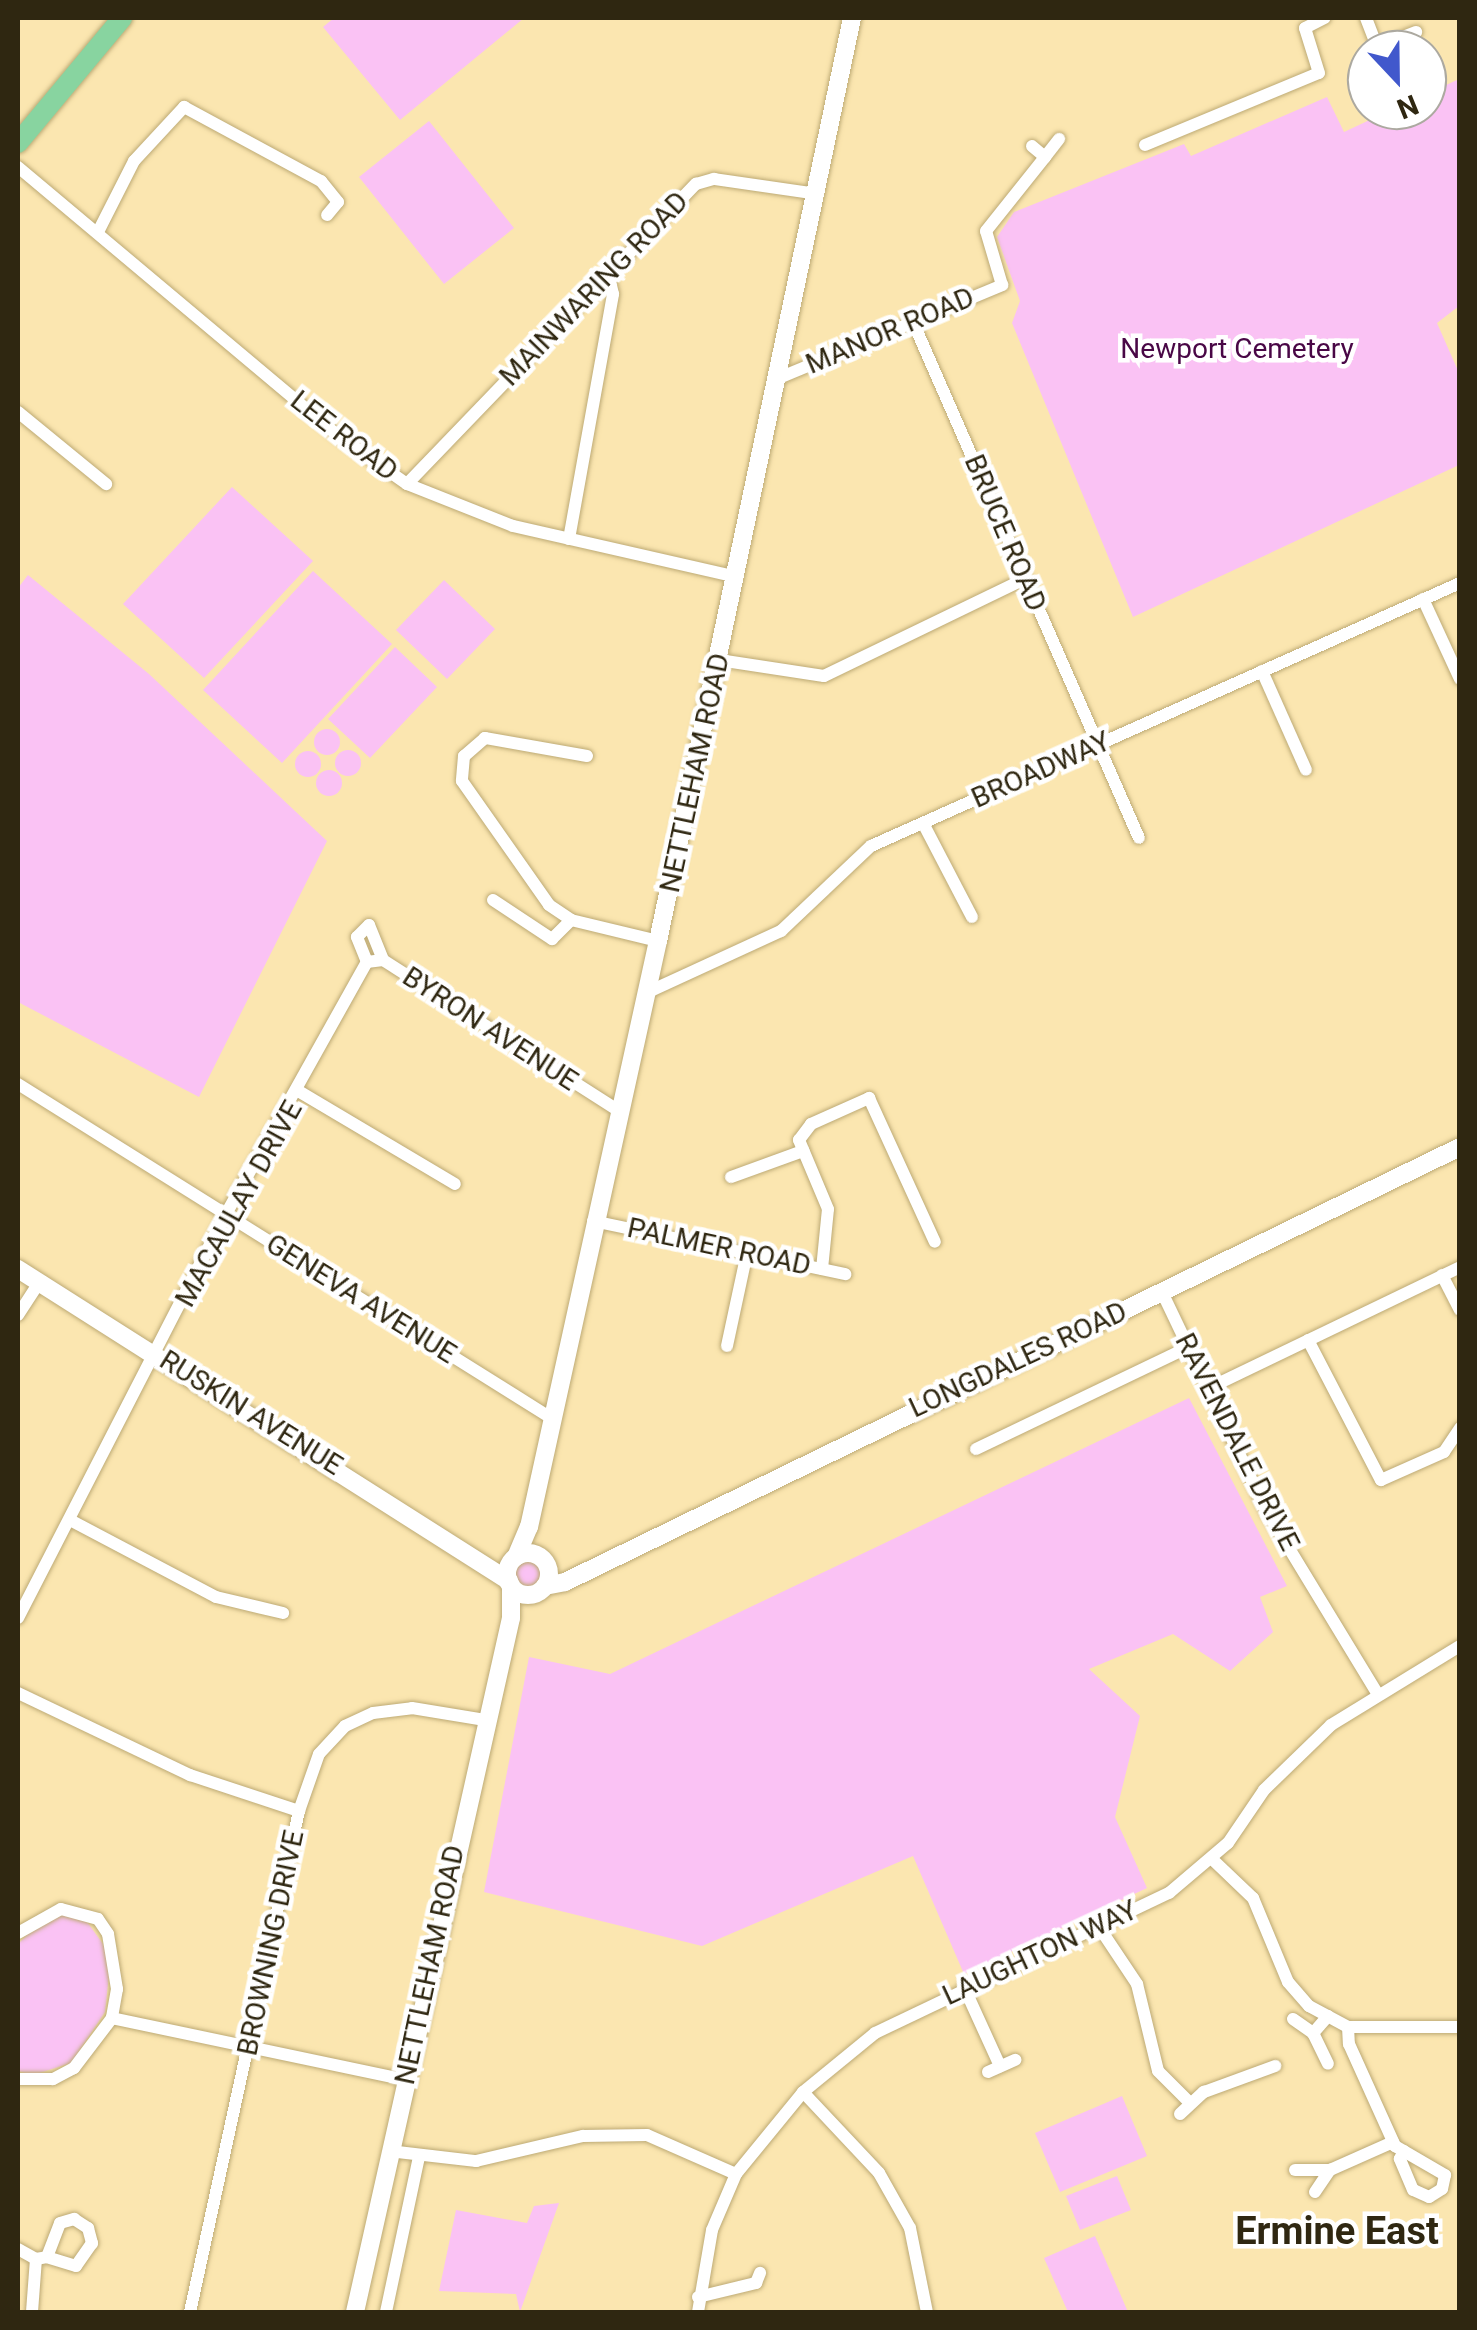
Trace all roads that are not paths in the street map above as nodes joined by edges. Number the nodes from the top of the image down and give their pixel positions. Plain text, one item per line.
1 (122, 18) edge
2 (852, 18) edge
3 (1324, 18) edge
4 (1059, 139) dead end
5 (18, 143) edge
6 (1145, 145) dead end
7 (1032, 146) dead end
8 (1045, 158) junction
9 (18, 167) edge
10 (818, 194) junction
11 (327, 215) dead end
12 (98, 232) junction
13 (608, 273) junction
14 (913, 322) junction
15 (779, 378) junction
16 (18, 412) edge
17 (106, 484) dead end
18 (406, 484) junction
19 (570, 540) junction
20 (737, 577) junction
21 (1025, 578) junction
22 (1460, 582) edge
23 (1422, 599) junction
24 (719, 660) junction
25 (1262, 671) junction
26 (1460, 679) edge
27 (1096, 745) junction
28 (587, 756) dead end
29 (1306, 770) dead end
30 (922, 823) junction
31 (1139, 838) dead end
32 (494, 900) dead end
33 (972, 916) dead end
34 (571, 920) junction
35 (658, 941) junction
36 (382, 960) junction
37 (367, 962) junction
38 (646, 993) junction
39 (18, 1084) edge
40 (300, 1092) junction
41 (618, 1111) junction
42 (1460, 1148) edge
43 (804, 1151) junction
44 (731, 1177) dead end
45 (455, 1184) dead end
46 (226, 1214) junction
47 (593, 1221) junction
48 (934, 1242) dead end
49 (747, 1253) junction
50 (1460, 1266) edge
51 (822, 1268) junction
52 (18, 1269) edge
53 (845, 1274) dead end
54 (1442, 1274) junction
55 (40, 1283) junction
56 (1162, 1292) junction
57 (1460, 1310) edge
58 (18, 1315) edge
59 (1308, 1340) junction
60 (727, 1346) dead end
61 (1189, 1347) junction
62 (158, 1355) junction
63 (1208, 1388) junction
64 (551, 1418) junction
65 (1460, 1428) edge
66 (976, 1448) dead end
67 (70, 1520) junction
68 (529, 1527) junction
69 (515, 1558) junction
70 (543, 1559) junction
71 (482, 1560) junction
72 (576, 1572) junction
73 (510, 1583) junction
74 (540, 1590) junction
75 (283, 1613) dead end
76 (18, 1618) edge
77 (511, 1618) junction
78 (1460, 1646) edge
79 (18, 1693) edge
80 (1378, 1693) junction
81 (485, 1720) junction
82 (299, 1811) junction
83 (1212, 1859) junction
84 (1099, 1927) junction
85 (18, 1934) edge
86 (964, 1987) junction
87 (1328, 2016) junction
88 (112, 2018) junction
89 (1293, 2019) dead end
90 (1348, 2027) junction
91 (1460, 2027) edge
92 (1314, 2033) junction
93 (249, 2047) junction
94 (1015, 2060) dead end
95 (1328, 2064) dead end
96 (1275, 2066) dead end
97 (18, 2079) edge
98 (405, 2080) junction
99 (803, 2092) junction
100 (389, 2152) junction
101 (418, 2157) junction
102 (1295, 2170) dead end
103 (1330, 2170) junction
104 (736, 2174) junction
105 (1315, 2192) dead end
106 (18, 2249) edge
107 (760, 2283) dead end
108 (698, 2297) junction
109 (32, 2312) edge
110 (190, 2312) edge
111 (355, 2312) edge
112 (386, 2312) edge
113 (698, 2312) edge
114 (927, 2312) edge

1 - 5 main road
2 - 10 main road, NETTLEHAM ROAD
3 - 6 street
4 - 8 street
7 - 8 street
8 - 14 street, MANOR ROAD
9 - 12 street, LEE ROAD
10 - 13 street, MAINWARING ROAD
10 - 15 main road, NETTLEHAM ROAD
11 - 12 street
12 - 18 street, LEE ROAD
13 - 18 street, MAINWARING ROAD
13 - 19 street
14 - 15 street, MANOR ROAD
14 - 21 street, BRUCE ROAD
15 - 20 main road, NETTLEHAM ROAD
16 - 17 street
18 - 19 street, LEE ROAD
19 - 20 street, LEE ROAD
20 - 24 main road, NETTLEHAM ROAD
21 - 24 street
21 - 27 street, BRUCE ROAD
22 - 23 street, BROADWAY
23 - 25 street, BROADWAY
23 - 26 street
24 - 35 main road, NETTLEHAM ROAD
25 - 27 street, BROADWAY
25 - 29 street
27 - 30 street, BROADWAY
27 - 31 street, BRUCE ROAD
28 - 34 street
30 - 33 street
30 - 38 street, BROADWAY
32 - 34 street
34 - 35 street
35 - 38 main road, NETTLEHAM ROAD
36 - 37 street
36 - 37 street, BYRON AVENUE
36 - 41 street, BYRON AVENUE
37 - 40 street, MACAULAY DRIVE
38 - 41 main road, NETTLEHAM ROAD
39 - 46 street, GENEVA AVENUE
40 - 45 street
40 - 46 street, MACAULAY DRIVE
41 - 47 main road, NETTLEHAM ROAD
42 - 56 main road, LONGDALES ROAD
43 - 44 street
43 - 48 street
43 - 51 street
46 - 62 street, MACAULAY DRIVE
46 - 64 street, GENEVA AVENUE
47 - 49 street, PALMER ROAD
47 - 64 main road, NETTLEHAM ROAD
49 - 51 street, PALMER ROAD
49 - 60 street
50 - 54 street
51 - 53 street, PALMER ROAD
52 - 55 main road, RUSKIN AVENUE
54 - 57 street
54 - 59 street
55 - 58 street
55 - 62 main road, RUSKIN AVENUE
56 - 61 street, RAVENDALE DRIVE
56 - 72 main road, LONGDALES ROAD
59 - 63 street
59 - 65 street
61 - 63 street, RAVENDALE DRIVE
61 - 66 street
62 - 67 street, MACAULAY DRIVE
62 - 71 main road, RUSKIN AVENUE
63 - 80 street, RAVENDALE DRIVE
64 - 68 main road, NETTLEHAM ROAD
67 - 75 street
67 - 76 street, MACAULAY DRIVE
68 - 69 main road, NETTLEHAM ROAD
68 - 70 main road
69 - 70 main road
69 - 71 main road
69 - 73 main road, NETTLEHAM ROAD
70 - 72 main road
70 - 74 main road
71 - 73 main road, RUSKIN AVENUE
72 - 74 main road, LONGDALES ROAD
73 - 74 main road
73 - 77 main road, NETTLEHAM ROAD
74 - 77 main road, NETTLEHAM ROAD
77 - 81 main road, NETTLEHAM ROAD
78 - 80 street, LAUGHTON WAY
79 - 82 street
80 - 83 street, LAUGHTON WAY
81 - 82 street, BROWNING DRIVE
81 - 98 main road, NETTLEHAM ROAD
82 - 93 street, BROWNING DRIVE
83 - 84 street, LAUGHTON WAY
83 - 87 street
84 - 86 street, LAUGHTON WAY
84 - 96 street
85 - 88 street
86 - 94 street
86 - 99 street, LAUGHTON WAY
87 - 90 street
87 - 92 street
88 - 93 street
88 - 97 street
89 - 92 street
90 - 91 street
90 - 103 street
92 - 95 street
93 - 98 street
93 - 110 street, BROWNING DRIVE
98 - 100 main road, NETTLEHAM ROAD
99 - 104 street, LAUGHTON WAY
99 - 114 street
100 - 101 street
100 - 111 main road, NETTLEHAM ROAD
101 - 104 street
101 - 112 street
102 - 103 street
103 - 105 street
104 - 108 street, LAUGHTON WAY
106 - 109 street
107 - 108 street
108 - 113 street, LAUGHTON WAY

